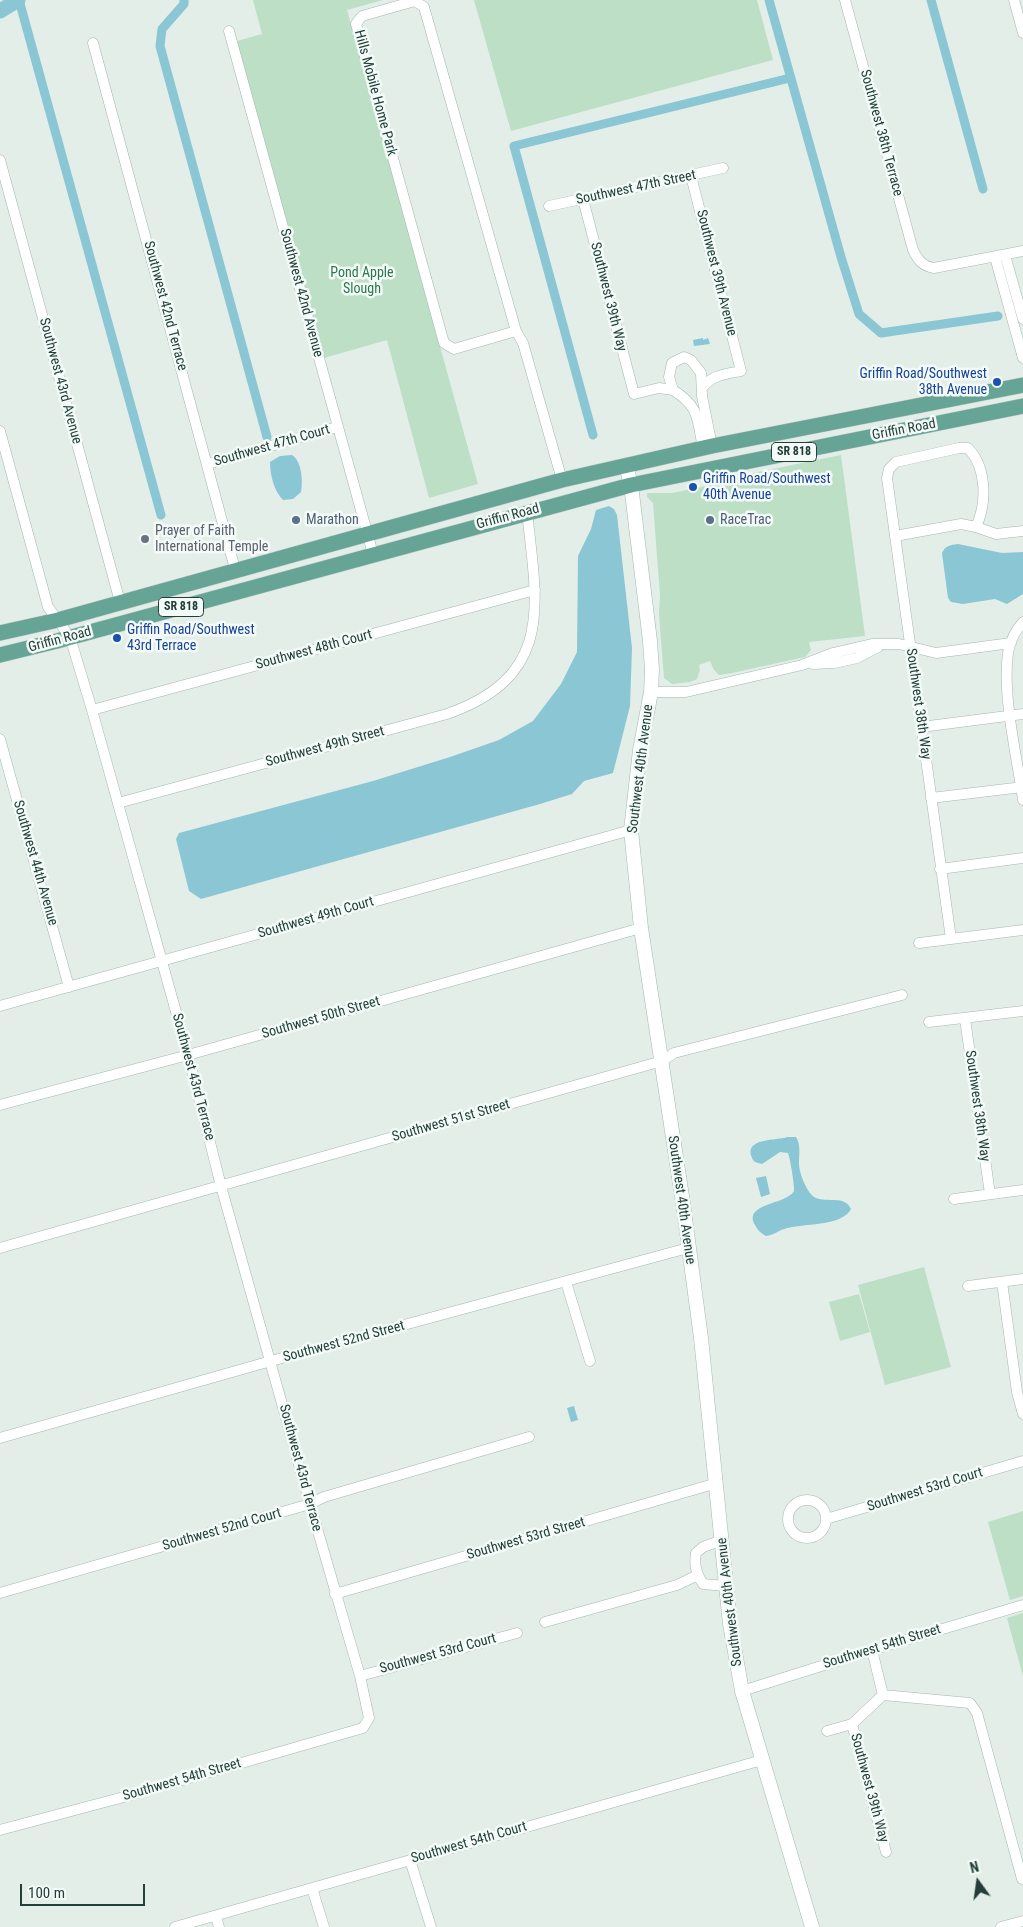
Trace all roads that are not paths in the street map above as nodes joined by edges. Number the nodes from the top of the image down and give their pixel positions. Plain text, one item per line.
1 (845, 0) edge
2 (1014, 0) edge
3 (229, 31) dead end
4 (1023, 33) edge
5 (93, 43) dead end
6 (0, 160) edge
7 (723, 168) dead end
8 (691, 176) junction
9 (583, 200) junction
10 (549, 206) dead end
11 (1023, 251) edge
12 (1000, 256) junction
13 (1023, 319) edge
14 (516, 331) junction
15 (1023, 358) edge
16 (701, 373) junction
17 (669, 374) junction
18 (715, 376) junction
19 (1023, 385) edge
20 (659, 388) junction
21 (702, 388) junction
22 (673, 390) junction
23 (1023, 406) edge
24 (337, 427) junction
25 (0, 431) edge
26 (708, 447) junction
27 (208, 464) junction
28 (626, 465) junction
29 (562, 480) junction
30 (631, 485) junction
31 (527, 512) junction
32 (976, 527) junction
33 (1023, 531) edge
34 (367, 533) junction
35 (895, 536) junction
36 (373, 554) junction
37 (235, 569) junction
38 (535, 590) junction
39 (120, 602) junction
40 (58, 620) junction
41 (1023, 622) edge
42 (0, 633) edge
43 (70, 637) junction
44 (1011, 643) junction
45 (909, 646) junction
46 (0, 655) edge
47 (650, 692) junction
48 (92, 710) junction
49 (1023, 714) edge
50 (1011, 716) junction
51 (921, 727) junction
52 (0, 739) edge
53 (1022, 787) edge
54 (931, 798) junction
55 (1023, 800) edge
56 (118, 803) junction
57 (632, 830) junction
58 (1023, 858) edge
59 (940, 869) junction
60 (641, 928) junction
61 (1023, 930) edge
62 (951, 939) junction
63 (919, 943) dead end
64 (162, 961) junction
65 (69, 986) junction
66 (902, 995) dead end
67 (0, 1006) edge
68 (1023, 1011) edge
69 (965, 1019) junction
70 (929, 1022) dead end
71 (188, 1055) junction
72 (662, 1061) junction
73 (0, 1105) edge
74 (221, 1186) junction
75 (1023, 1190) edge
76 (990, 1194) junction
77 (954, 1199) dead end
78 (0, 1248) edge
79 (688, 1248) junction
80 (1023, 1278) edge
81 (566, 1282) junction
82 (1002, 1282) junction
83 (968, 1286) dead end
84 (271, 1361) junction
85 (590, 1361) dead end
86 (1023, 1414) edge
87 (529, 1437) dead end
88 (0, 1438) edge
89 (1023, 1461) edge
90 (716, 1483) junction
91 (310, 1504) junction
92 (826, 1519) dead end
93 (722, 1540) junction
94 (698, 1575) junction
95 (726, 1586) junction
96 (0, 1593) edge
97 (336, 1594) junction
98 (1023, 1605) edge
99 (544, 1622) dead end
100 (517, 1633) dead end
101 (872, 1650) junction
102 (360, 1676) junction
103 (742, 1692) junction
104 (883, 1695) junction
105 (852, 1724) junction
106 (363, 1728) joint
107 (827, 1731) dead end
108 (762, 1760) junction
109 (0, 1830) edge
110 (886, 1852) dead end
111 (410, 1860) junction
112 (1022, 1879) edge
113 (312, 1888) junction
114 (1023, 1921) edge
115 (217, 1922) edge
116 (175, 1927) edge
117 (324, 1927) edge
118 (431, 1927) edge
119 (812, 1927) edge
120 (1000, 1927) edge

1 - 12 street, Southwest 38th Terrace
2 - 4 street
3 - 24 street, Southwest 42nd Avenue
5 - 27 street, Southwest 42nd Terrace
6 - 39 street, Southwest 43rd Avenue
7 - 8 street, Southwest 47th Street
8 - 9 street, Southwest 47th Street
8 - 18 street, Southwest 39th Avenue
9 - 10 street, Southwest 47th Street
9 - 20 street, Southwest 39th Way
11 - 12 street
12 - 13 street
12 - 15 street
14 - 14 street, Hills Mobile Home Park
14 - 29 street, Hills Mobile Home Park
16 - 17 street
16 - 18 street
16 - 21 street
17 - 20 street
17 - 22 street
18 - 21 street
19 - 26 main road, Griffin Road / SR 818
20 - 22 street
21 - 26 street
22 - 26 street
23 - 30 main road, Griffin Road / SR 818
24 - 27 street, Southwest 47th Court
24 - 34 street, Southwest 42nd Avenue
25 - 40 street, Southwest 43rd Terrace
26 - 28 main road, Griffin Road / SR 818
27 - 37 street, Southwest 42nd Terrace
28 - 29 main road, Griffin Road / SR 818
28 - 30 street, Southwest 40th Avenue
29 - 34 main road, Griffin Road / SR 818
30 - 31 main road, Griffin Road / SR 818
30 - 47 street, Southwest 40th Avenue
31 - 36 main road, Griffin Road / SR 818
31 - 38 street, Southwest 49th Street
32 - 33 street
32 - 35 street
32 - 35 street, Southwest 38th Way
34 - 36 street, Southwest 42nd Avenue
34 - 37 main road, Griffin Road / SR 818
35 - 45 street, Southwest 38th Way
36 - 43 main road, Griffin Road / SR 818
37 - 39 main road, Griffin Road / SR 818
38 - 48 street, Southwest 48th Court
38 - 56 street, Southwest 49th Street
39 - 40 main road, Griffin Road / SR 818
40 - 42 main road, Griffin Road / SR 818
40 - 43 street, Southwest 43rd Terrace
41 - 44 street
43 - 46 main road, Griffin Road / SR 818
43 - 48 street, Southwest 43rd Terrace
44 - 45 street
44 - 50 street
45 - 47 street
45 - 51 street, Southwest 38th Way
47 - 57 street, Southwest 40th Avenue
48 - 56 street, Southwest 43rd Terrace
49 - 50 street
50 - 51 street
50 - 53 street
51 - 54 street, Southwest 38th Way
52 - 65 street, Southwest 44th Avenue
53 - 54 street
53 - 55 street
54 - 59 street, Southwest 38th Way
56 - 64 street, Southwest 43rd Terrace
57 - 60 street, Southwest 40th Avenue
57 - 64 street, Southwest 49th Court
58 - 59 street
59 - 62 street, Southwest 38th Way
60 - 71 street, Southwest 50th Street
60 - 72 street, Southwest 40th Avenue
61 - 62 street
62 - 63 street
64 - 65 street, Southwest 49th Court
64 - 71 street, Southwest 43rd Terrace
65 - 67 street, Southwest 49th Court
66 - 72 street, Southwest 51st Street
68 - 69 street
69 - 70 street
69 - 76 street, Southwest 38th Way
71 - 73 street, Southwest 50th Street
71 - 74 street, Southwest 43rd Terrace
72 - 74 street, Southwest 51st Street
72 - 79 street, Southwest 40th Avenue
74 - 78 street, Southwest 51st Street
74 - 84 street, Southwest 43rd Terrace
75 - 76 street
76 - 77 street
79 - 81 street, Southwest 52nd Street
79 - 90 street, Southwest 40th Avenue
80 - 82 street
81 - 84 street, Southwest 52nd Street
81 - 85 street
82 - 83 street
82 - 86 street
84 - 88 street, Southwest 52nd Street
84 - 91 street, Southwest 43rd Terrace
87 - 91 street, Southwest 52nd Court
89 - 92 street, Southwest 53rd Court
90 - 93 street, Southwest 40th Avenue
90 - 97 street, Southwest 53rd Street
91 - 96 street, Southwest 52nd Court
91 - 97 street, Southwest 43rd Terrace
93 - 94 street
93 - 95 street, Southwest 40th Avenue
94 - 95 street
94 - 99 street, Southwest 40th Avenue
95 - 103 street, Southwest 40th Avenue
97 - 102 street, Southwest 43rd Terrace
98 - 101 street, Southwest 54th Street
100 - 102 street, Southwest 53rd Court
101 - 103 street, Southwest 54th Street
101 - 104 street
102 - 106 street, Southwest 43rd Terrace
103 - 108 street, Southwest 40th Avenue
104 - 105 street
104 - 112 street
105 - 107 street
105 - 110 street, Southwest 39th Way
106 - 109 street, Southwest 54th Street
108 - 111 street, Southwest 54th Court
108 - 119 street, Southwest 40th Avenue
111 - 113 street, Southwest 54th Court
111 - 118 street
113 - 115 street, Southwest 54th Court
113 - 117 street
114 - 120 street
115 - 116 street, Southwest 54th Court

